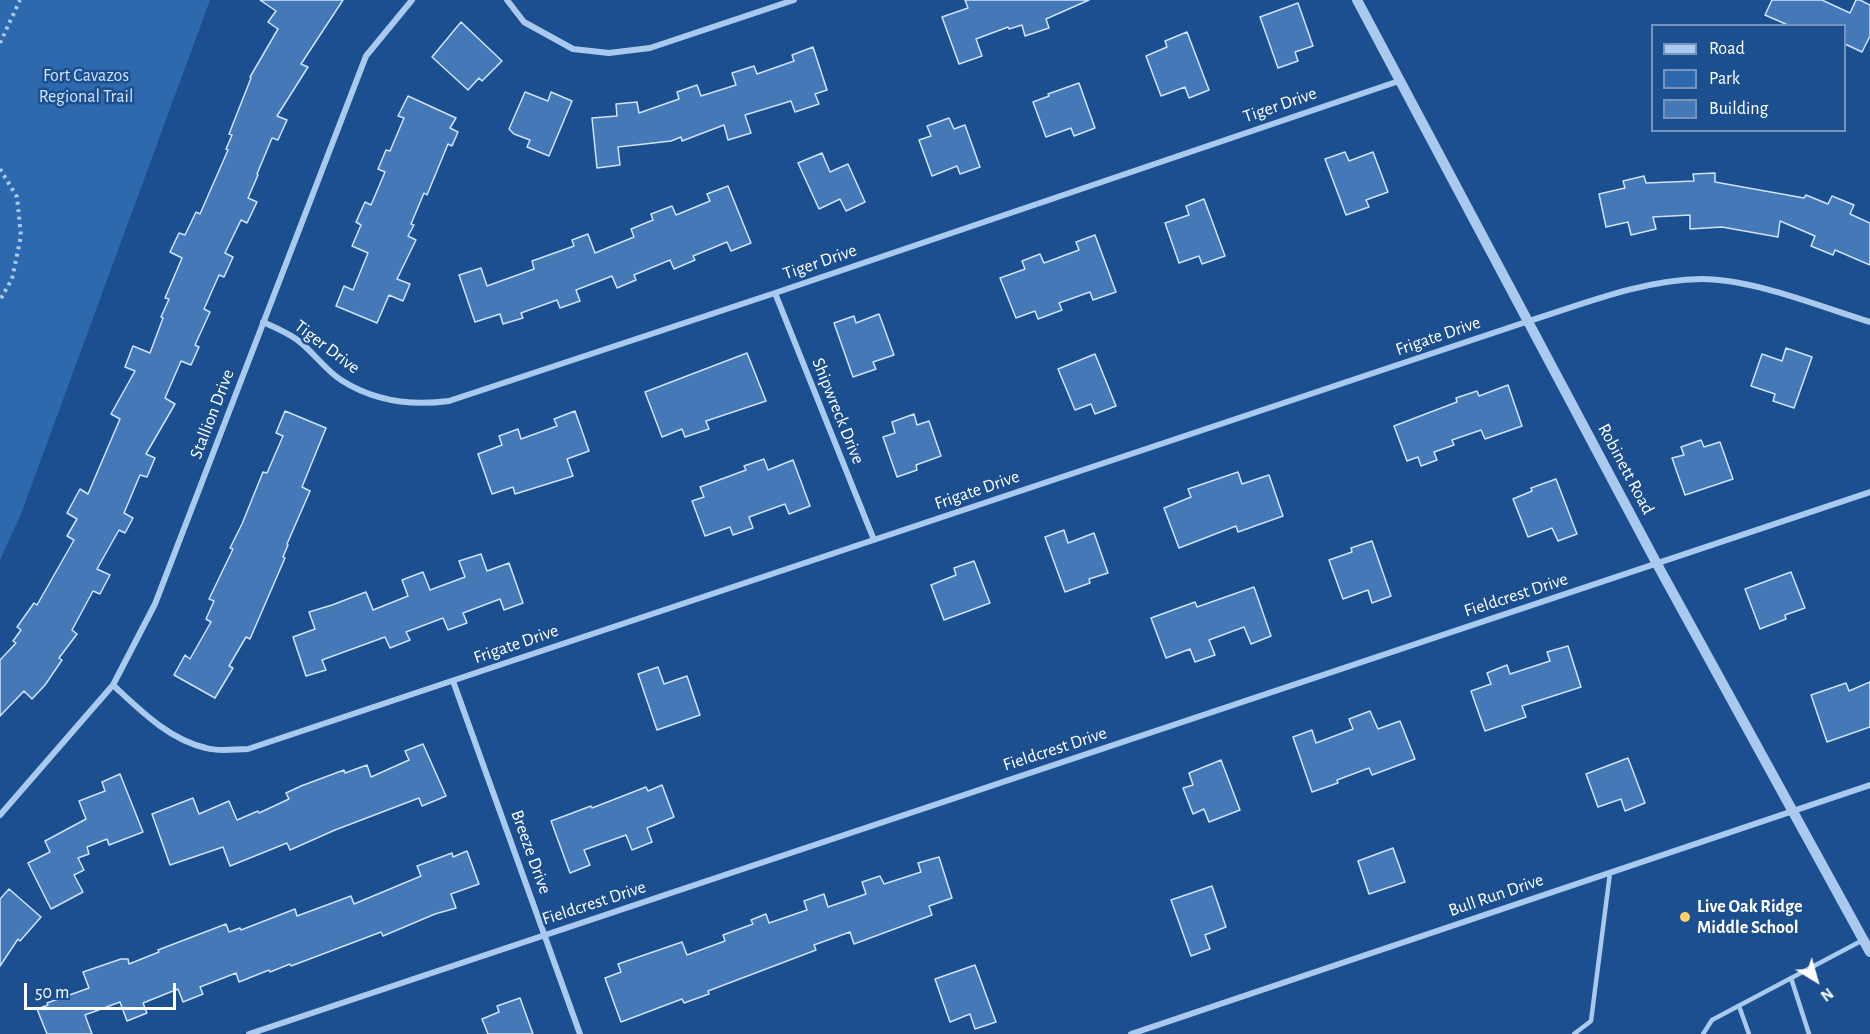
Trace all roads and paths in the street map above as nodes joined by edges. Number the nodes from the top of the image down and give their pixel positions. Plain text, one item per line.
1 (20, 0) edge
2 (412, 0) edge
3 (507, 0) edge
4 (794, 0) edge
5 (1357, 0) edge
6 (0, 43) edge
7 (1399, 81) junction
8 (0, 169) edge
9 (775, 293) junction
10 (0, 300) edge
11 (1529, 321) junction
12 (263, 322) junction
13 (1870, 322) edge
14 (1870, 492) edge
15 (874, 540) junction
16 (1657, 564) junction
17 (453, 681) junction
18 (113, 685) junction
19 (1870, 785) edge
20 (1792, 812) junction
21 (0, 815) edge
22 (1610, 873) junction
23 (545, 935) junction
24 (1863, 940) junction
25 (1870, 952) edge
26 (1791, 978) junction
27 (1740, 1006) junction
28 (249, 1034) edge
29 (580, 1034) edge
30 (1131, 1034) edge
31 (1574, 1034) edge
32 (1703, 1034) edge
33 (1749, 1034) edge
34 (1809, 1034) edge

1 - 6 path
2 - 12 street, Stallion Drive
3 - 4 street
5 - 7 street, Robinett Road
7 - 9 street, Tiger Drive
7 - 11 street, Robinett Road
8 - 10 path
9 - 12 street, Tiger Drive
9 - 15 street, Shipwreck Drive
11 - 13 street, Frigate Drive
11 - 15 street, Frigate Drive
11 - 16 street, Robinett Road
12 - 18 street, Stallion Drive
14 - 16 street, Fieldcrest Drive
15 - 17 street, Frigate Drive
16 - 20 street, Robinett Road
16 - 23 street, Fieldcrest Drive
17 - 18 street, Frigate Drive
17 - 23 street, Breeze Drive
18 - 21 street, Stallion Drive
19 - 20 street, Bull Run Drive
20 - 22 street, Bull Run Drive
20 - 24 street, Robinett Road
22 - 30 street, Bull Run Drive
22 - 31 lane
23 - 28 street, Fieldcrest Drive
23 - 29 street, Breeze Drive
24 - 25 street, Robinett Road
24 - 26 lane
26 - 27 lane
26 - 34 lane
27 - 32 lane
27 - 33 lane

